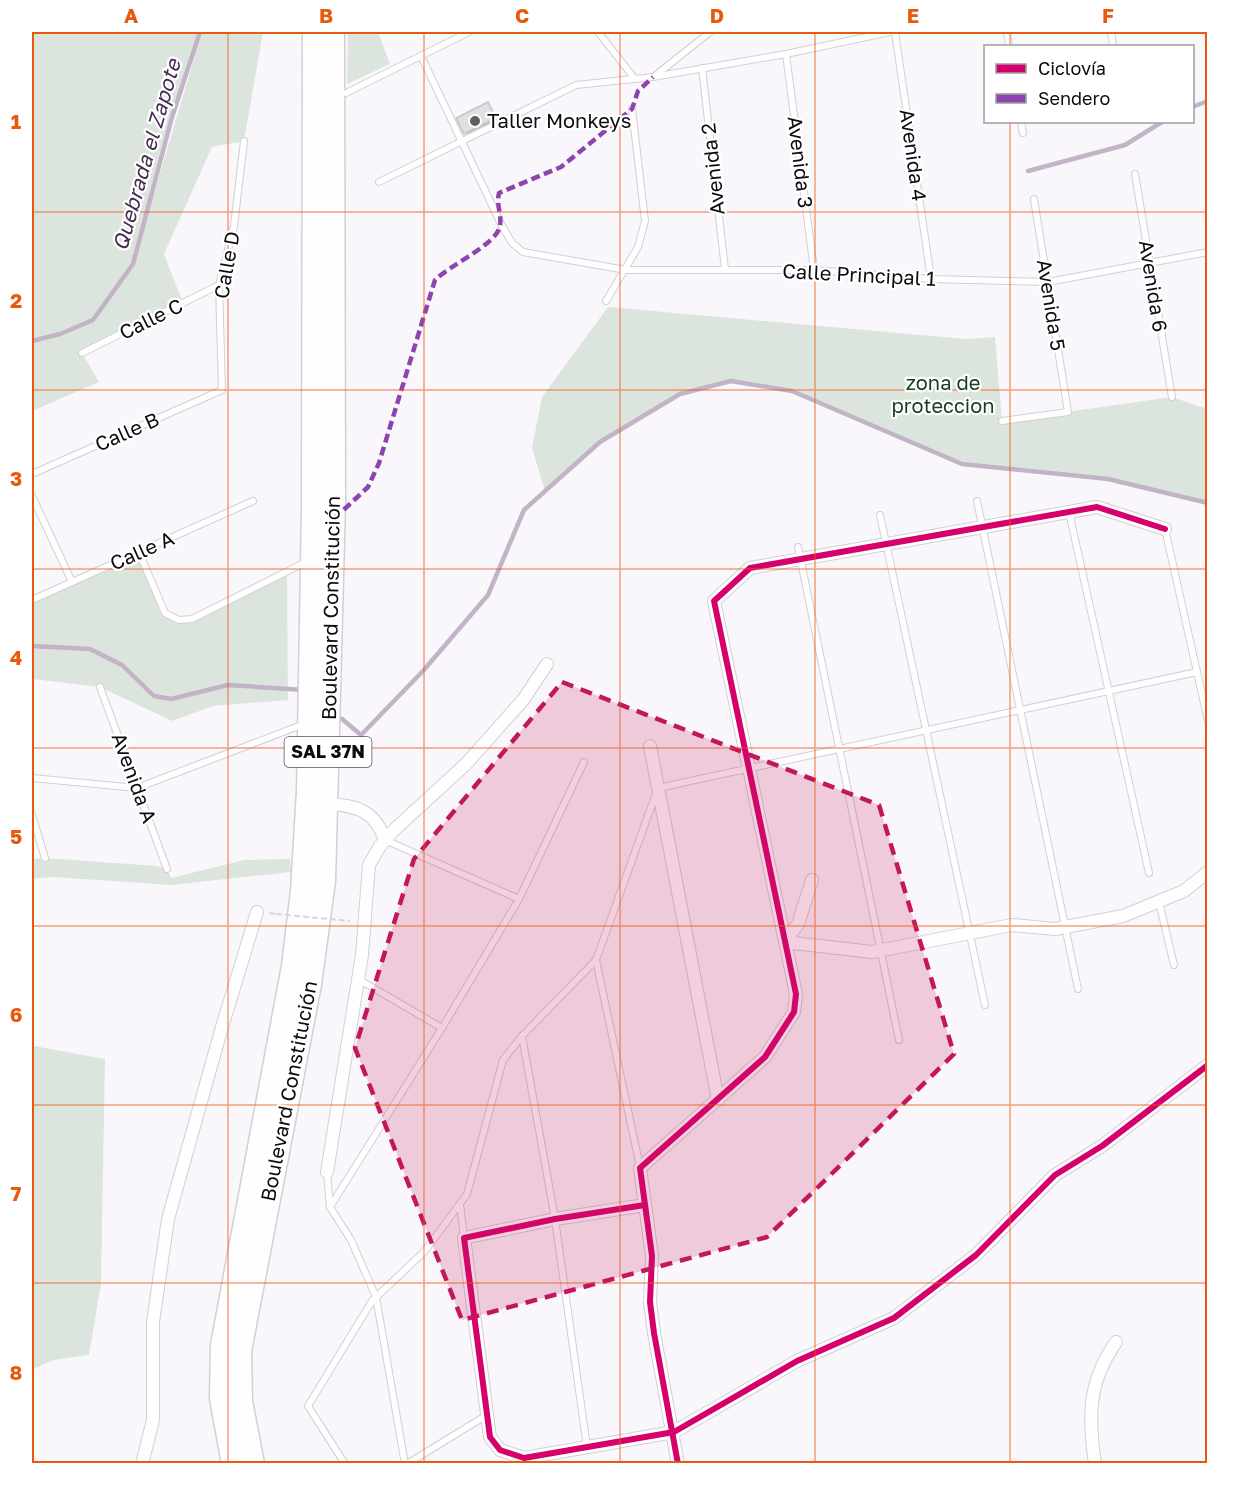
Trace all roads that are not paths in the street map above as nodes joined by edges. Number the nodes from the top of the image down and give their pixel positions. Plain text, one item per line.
1 (314, 32) edge
2 (333, 32) edge
3 (469, 32) edge
4 (598, 32) edge
5 (710, 32) edge
6 (890, 32) edge
7 (895, 32) edge
8 (786, 54) junction
9 (421, 56) junction
10 (702, 68) junction
11 (653, 77) junction
12 (635, 79) junction
13 (346, 93) dead end
14 (632, 109) dead end
15 (1021, 123) edge
16 (1023, 133) dead end
17 (244, 141) dead end
18 (461, 141) junction
19 (1135, 174) dead end
20 (379, 182) dead end
21 (1034, 199) dead end
22 (1208, 252) edge
23 (1149, 263) junction
24 (725, 269) junction
25 (626, 270) junction
26 (814, 270) junction
27 (931, 279) junction
28 (1048, 282) junction
29 (219, 285) junction
30 (606, 301) dead end
31 (82, 353) dead end
32 (222, 390) joint
33 (1172, 397) dead end
34 (1002, 421) dead end
35 (32, 474) edge
36 (32, 496) edge
37 (253, 501) dead end
38 (977, 501) dead end
39 (1069, 511) junction
40 (880, 515) dead end
41 (982, 527) junction
42 (1165, 529) joint
43 (886, 544) junction
44 (139, 552) junction
45 (800, 553) junction
46 (312, 559) junction
47 (72, 582) junction
48 (32, 600) edge
49 (547, 664) dead end
50 (1197, 672) junction
51 (100, 687) dead end
52 (1109, 691) junction
53 (1020, 710) junction
54 (1208, 721) edge
55 (309, 722) junction
56 (926, 730) junction
57 (650, 746) dead end
58 (840, 749) junction
59 (584, 762) dead end
60 (750, 768) junction
61 (32, 778) edge
62 (137, 788) junction
63 (658, 788) junction
64 (327, 803) junction
65 (32, 815) edge
66 (385, 840) junction
67 (45, 858) dead end
68 (167, 869) dead end
69 (1208, 872) edge
70 (1149, 873) dead end
71 (812, 880) dead end
72 (519, 899) junction
73 (1158, 902) junction
74 (257, 912) dead end
75 (1065, 928) junction
76 (969, 934) junction
77 (785, 942) junction
78 (881, 950) junction
79 (596, 960) junction
80 (1174, 965) dead end
81 (358, 979) junction
82 (1078, 989) dead end
83 (984, 1005) dead end
84 (442, 1028) junction
85 (522, 1036) junction
86 (899, 1040) dead end
87 (1208, 1065) edge
88 (718, 1100) junction
89 (640, 1168) junction
90 (327, 1172) joint
91 (460, 1204) junction
92 (645, 1205) junction
93 (330, 1207) junction
94 (555, 1219) junction
95 (464, 1238) junction
96 (376, 1297) junction
97 (1116, 1342) dead end
98 (487, 1414) junction
99 (674, 1432) junction
100 (587, 1447) junction
101 (524, 1461) edge
102 (142, 1464) edge
103 (233, 1464) edge
104 (253, 1464) edge
105 (345, 1464) edge
106 (406, 1464) edge
107 (678, 1464) edge
108 (1095, 1464) edge

1 - 46 highway, Boulevard Constitución / SAL 37N
2 - 64 highway, Boulevard Constitución / SAL 37N
3 - 9 lane
4 - 12 lane
5 - 11 lane
6 - 8 lane
7 - 27 lane, Avenida 4
8 - 10 lane
8 - 26 lane, Avenida 3
9 - 13 lane
9 - 18 lane
10 - 11 lane
10 - 24 lane, Avenida 2
11 - 12 lane
12 - 18 lane
14 - 25 lane
15 - 16 lane
17 - 29 lane, Calle D
18 - 20 lane
18 - 25 lane, Calle Principal 1
19 - 23 lane, Avenida 6
21 - 28 lane, Avenida 5
22 - 23 lane, Calle Principal 1
23 - 28 lane, Calle Principal 1
23 - 33 lane, Avenida 6
24 - 25 lane, Calle Principal 1
24 - 26 lane, Calle Principal 1
25 - 30 lane
26 - 27 lane, Calle Principal 1
27 - 28 lane, Calle Principal 1
28 - 34 lane, Avenida 5
29 - 31 lane, Calle C
29 - 32 lane, Calle D
32 - 35 lane, Calle B
36 - 47 lane
37 - 44 lane, Calle A
38 - 41 lane
39 - 41 street
39 - 42 street
39 - 52 lane
40 - 43 lane
41 - 43 street
41 - 53 lane
42 - 50 lane
43 - 45 street
43 - 56 lane
44 - 46 lane
44 - 47 lane, Calle A
45 - 58 lane
45 - 60 street
46 - 55 highway, Boulevard Constitución / SAL 37N
47 - 48 lane, Calle A
49 - 66 street
50 - 52 lane
50 - 54 lane
51 - 62 lane, Avenida A
52 - 53 lane
52 - 70 lane
53 - 56 lane
53 - 75 lane
55 - 62 lane
55 - 103 highway, Boulevard Constitución / SAL 37N
56 - 58 lane
56 - 76 lane
57 - 63 street
58 - 60 lane
58 - 78 lane
59 - 72 lane
60 - 63 lane
60 - 77 street
61 - 62 lane
62 - 68 lane, Avenida A
63 - 79 lane
63 - 88 street
64 - 66 street
64 - 104 highway, Boulevard Constitución / SAL 37N
65 - 67 lane
66 - 72 lane
66 - 81 street
69 - 73 street
71 - 77 street
72 - 84 lane
73 - 75 street
73 - 80 lane
74 - 102 street
75 - 76 street
75 - 82 lane
76 - 78 street
76 - 83 lane
77 - 78 street
77 - 88 street
78 - 86 lane
79 - 85 lane
79 - 89 lane
81 - 84 lane
81 - 90 street
84 - 93 lane
85 - 91 lane
85 - 94 lane
87 - 99 street
88 - 89 street
89 - 92 street
90 - 93 lane
91 - 95 lane
91 - 96 lane
92 - 94 street
92 - 99 street
93 - 96 lane
94 - 95 street
94 - 100 lane
95 - 98 street
96 - 105 lane
96 - 106 lane
97 - 108 street
98 - 101 street
98 - 106 lane
99 - 100 street
99 - 107 street
100 - 101 street

